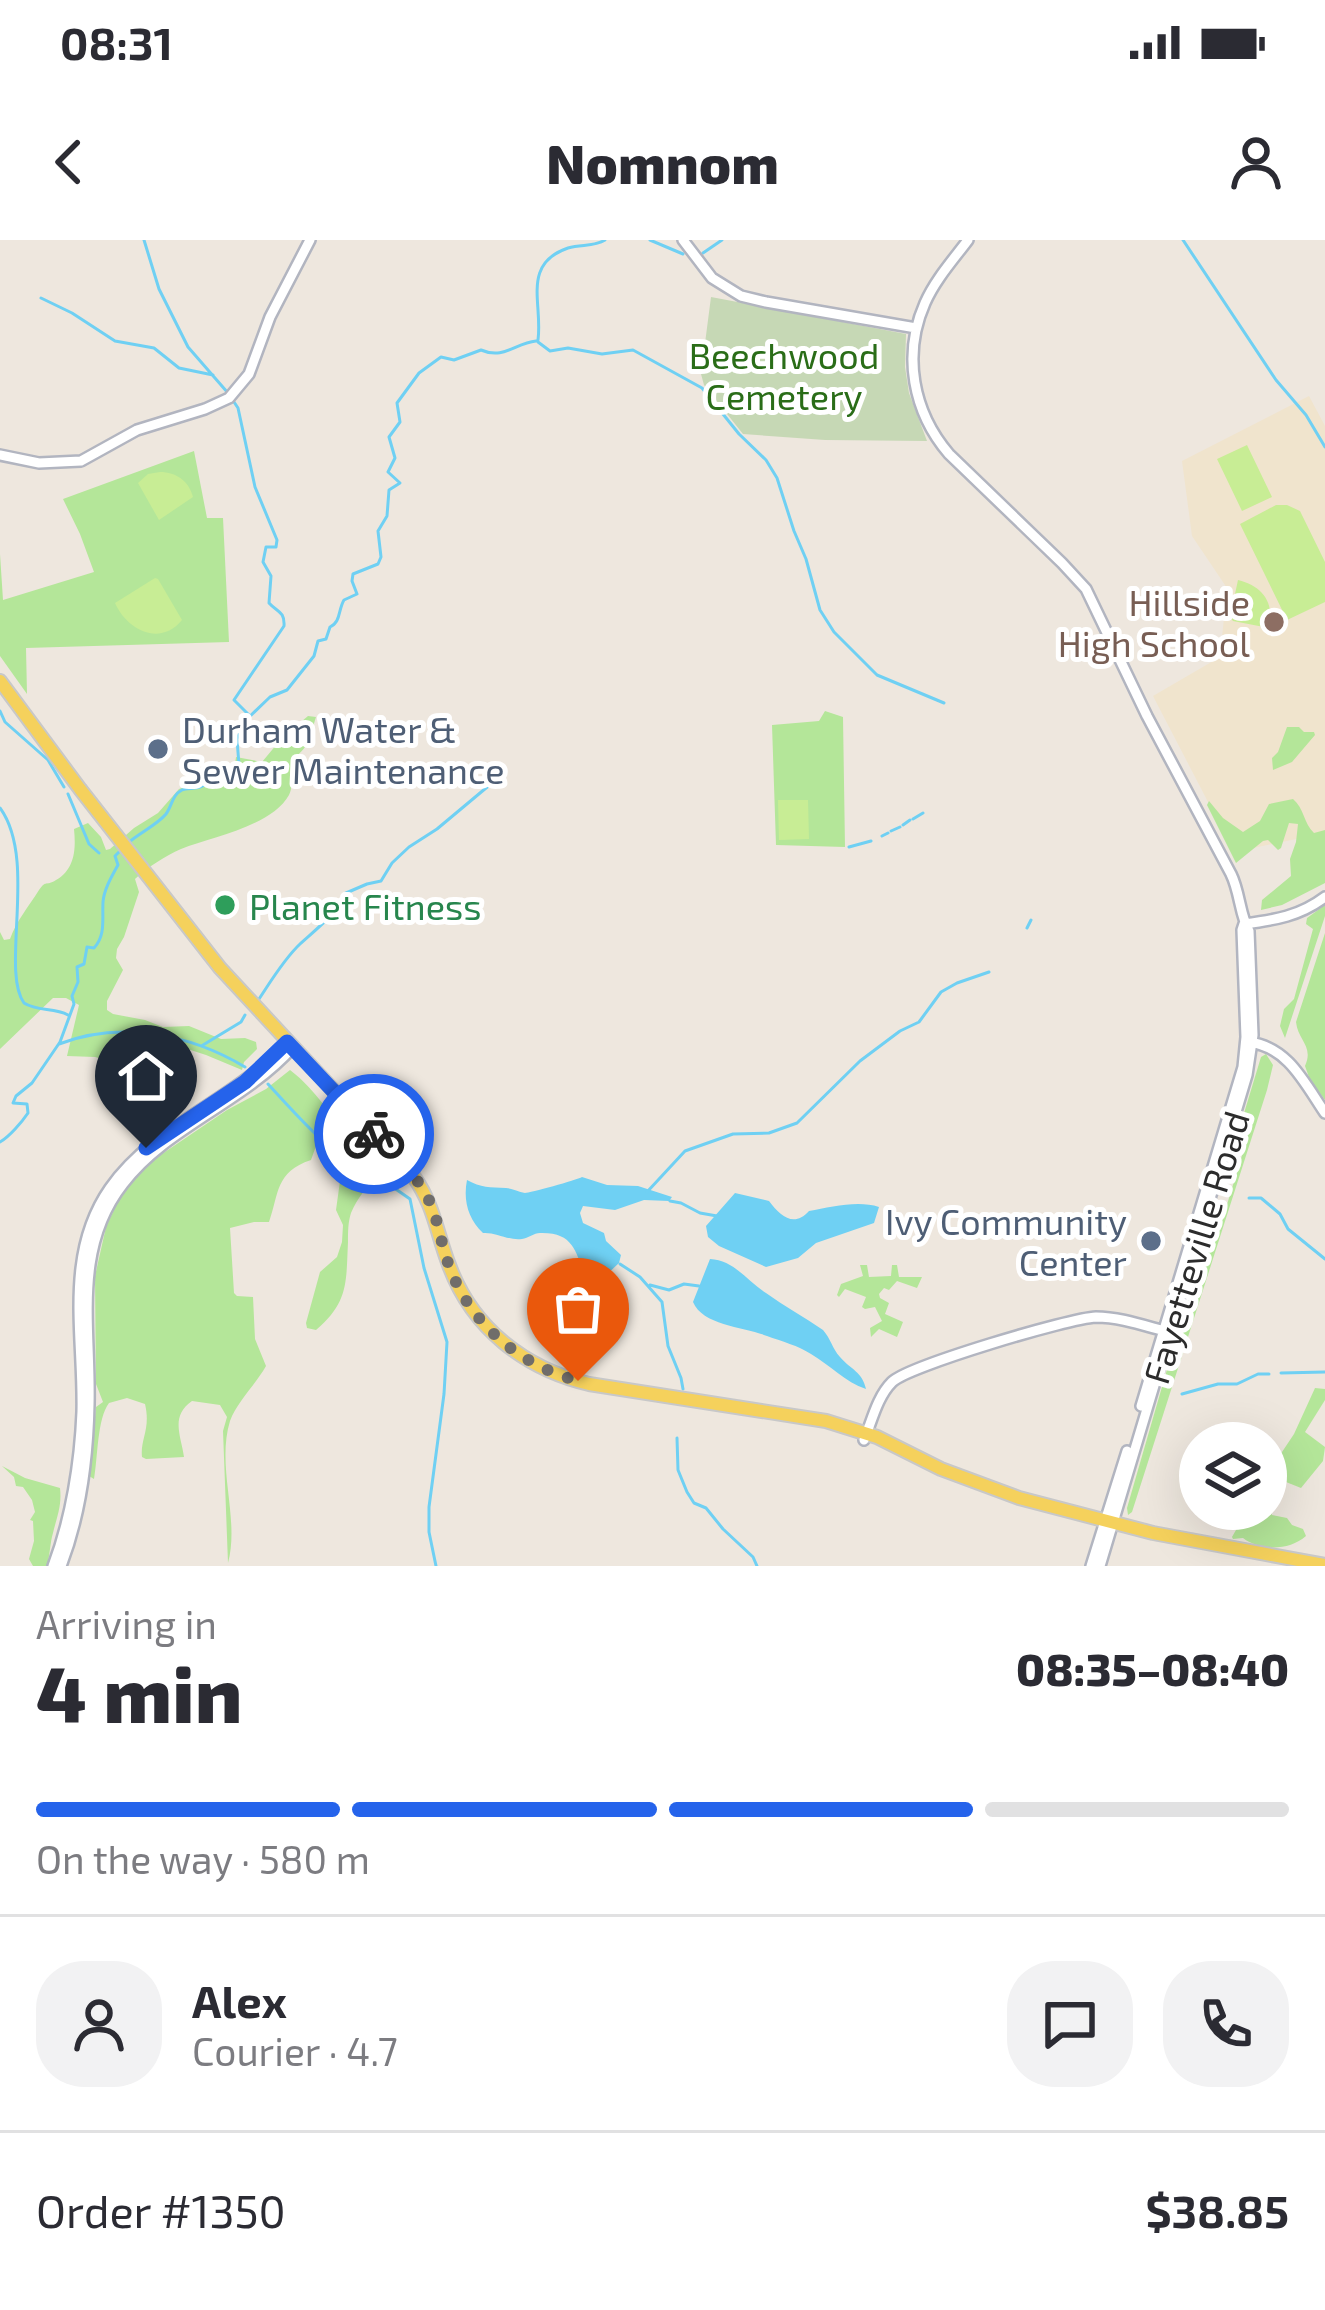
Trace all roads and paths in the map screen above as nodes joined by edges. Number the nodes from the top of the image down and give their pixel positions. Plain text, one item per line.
1 (310, 240) edge
2 (683, 240) edge
3 (968, 240) edge
4 (916, 328) junction
5 (0, 455) edge
6 (0, 668) edge
7 (0, 681) edge
8 (104, 817) junction
9 (1325, 897) edge
10 (1244, 924) junction
11 (1249, 1042) junction
12 (288, 1047) junction
13 (1325, 1113) edge
14 (1167, 1332) junction
15 (866, 1437) junction
16 (1109, 1525) junction
17 (1325, 1565) edge
18 (57, 1566) edge
19 (1096, 1566) edge
20 (1289, 1566) edge

1 - 5 street
2 - 4 street
3 - 4 street, Fayetteville Road
4 - 10 street, Fayetteville Road
6 - 8 main road
7 - 8 main road
8 - 12 main road
9 - 10 street
10 - 11 street, Fayetteville Road
11 - 13 street
11 - 14 street, Fayetteville Road
12 - 15 main road
12 - 18 street
14 - 15 street
14 - 16 street, Fayetteville Road
15 - 16 main road
16 - 17 main road
16 - 19 street, Fayetteville Road
16 - 20 main road

